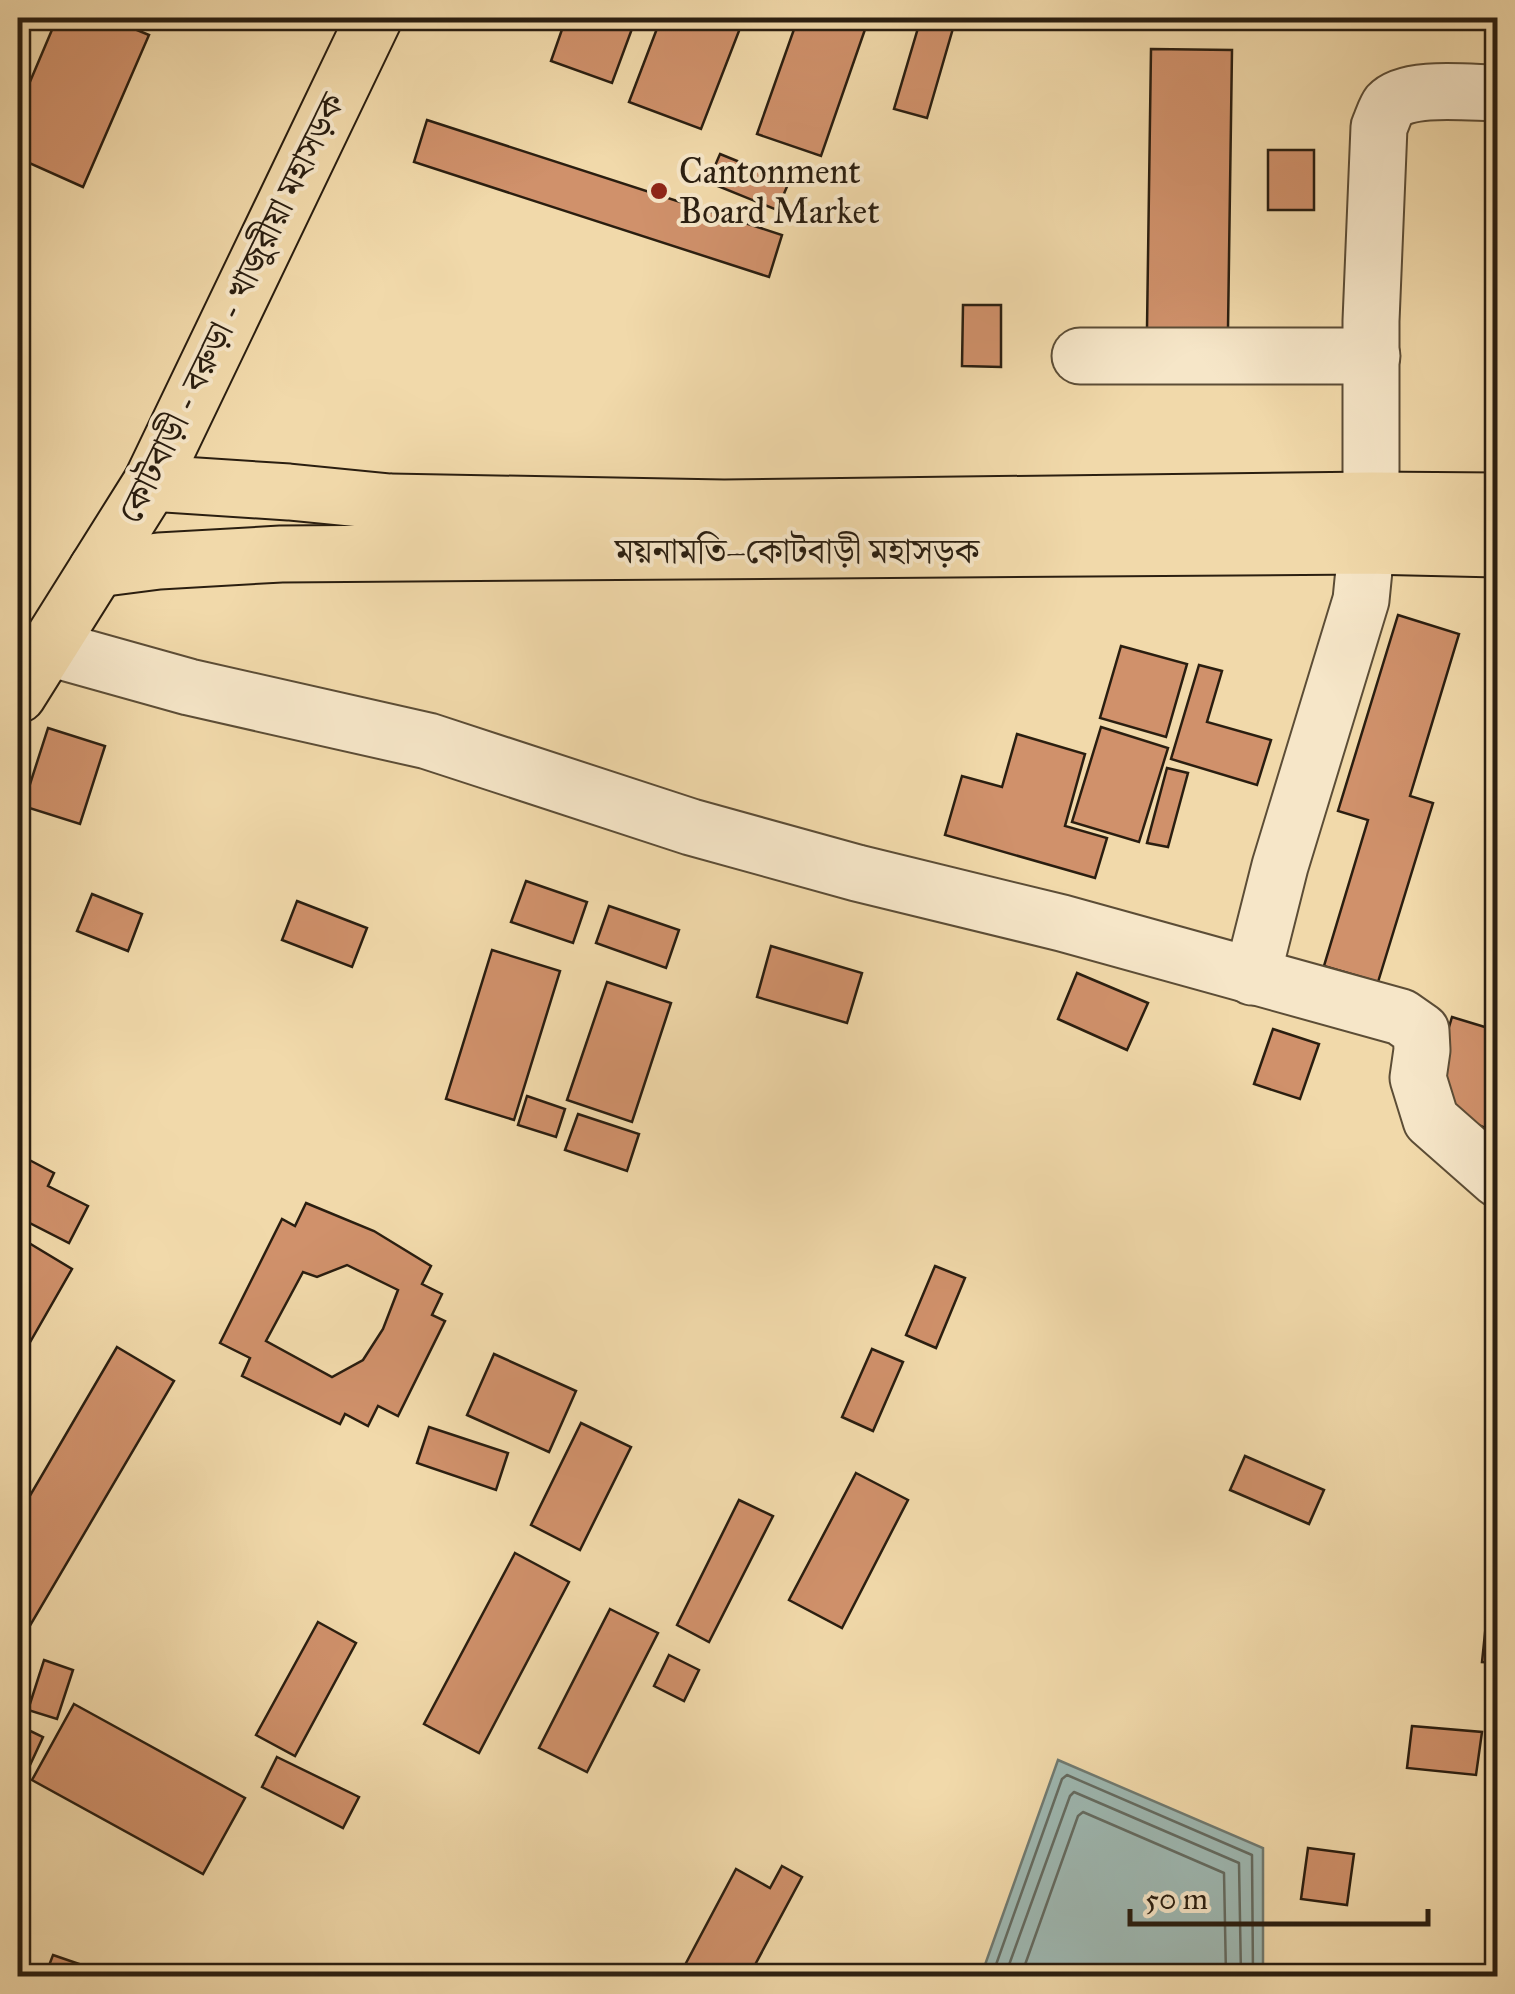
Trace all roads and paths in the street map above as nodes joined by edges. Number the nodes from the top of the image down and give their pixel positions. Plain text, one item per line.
1 (374, 18) edge
2 (1498, 93) edge
3 (1080, 356) dead end
4 (1372, 356) junction
5 (150, 483) junction
6 (1498, 502) edge
7 (1369, 523) junction
8 (1498, 548) edge
9 (97, 569) junction
10 (46, 647) junction
11 (18, 695) edge
12 (1252, 977) junction
13 (1498, 1179) edge

1 - 5 main road, কোটবাড়ী - বরুড়া - খাজুরীয়া মহাসড়ক
2 - 4 street
3 - 4 street
4 - 7 street
5 - 7 main road, ময়নামতি–কোটবাড়ী মহাসড়ক
5 - 9 main road, কোটবাড়ী - বরুড়া - খাজুরীয়া মহাসড়ক
6 - 7 main road, ময়নামতি–কোটবাড়ী মহাসড়ক
7 - 8 main road, ময়নামতি–কোটবাড়ী মহাসড়ক
7 - 9 main road, ময়নামতি–কোটবাড়ী মহাসড়ক
7 - 12 street
9 - 10 main road, কোটবাড়ী - বরুড়া - খাজুরীয়া মহাসড়ক
10 - 11 main road, কোটবাড়ী - বরুড়া - খাজুরীয়া মহাসড়ক
10 - 12 street
12 - 13 street

